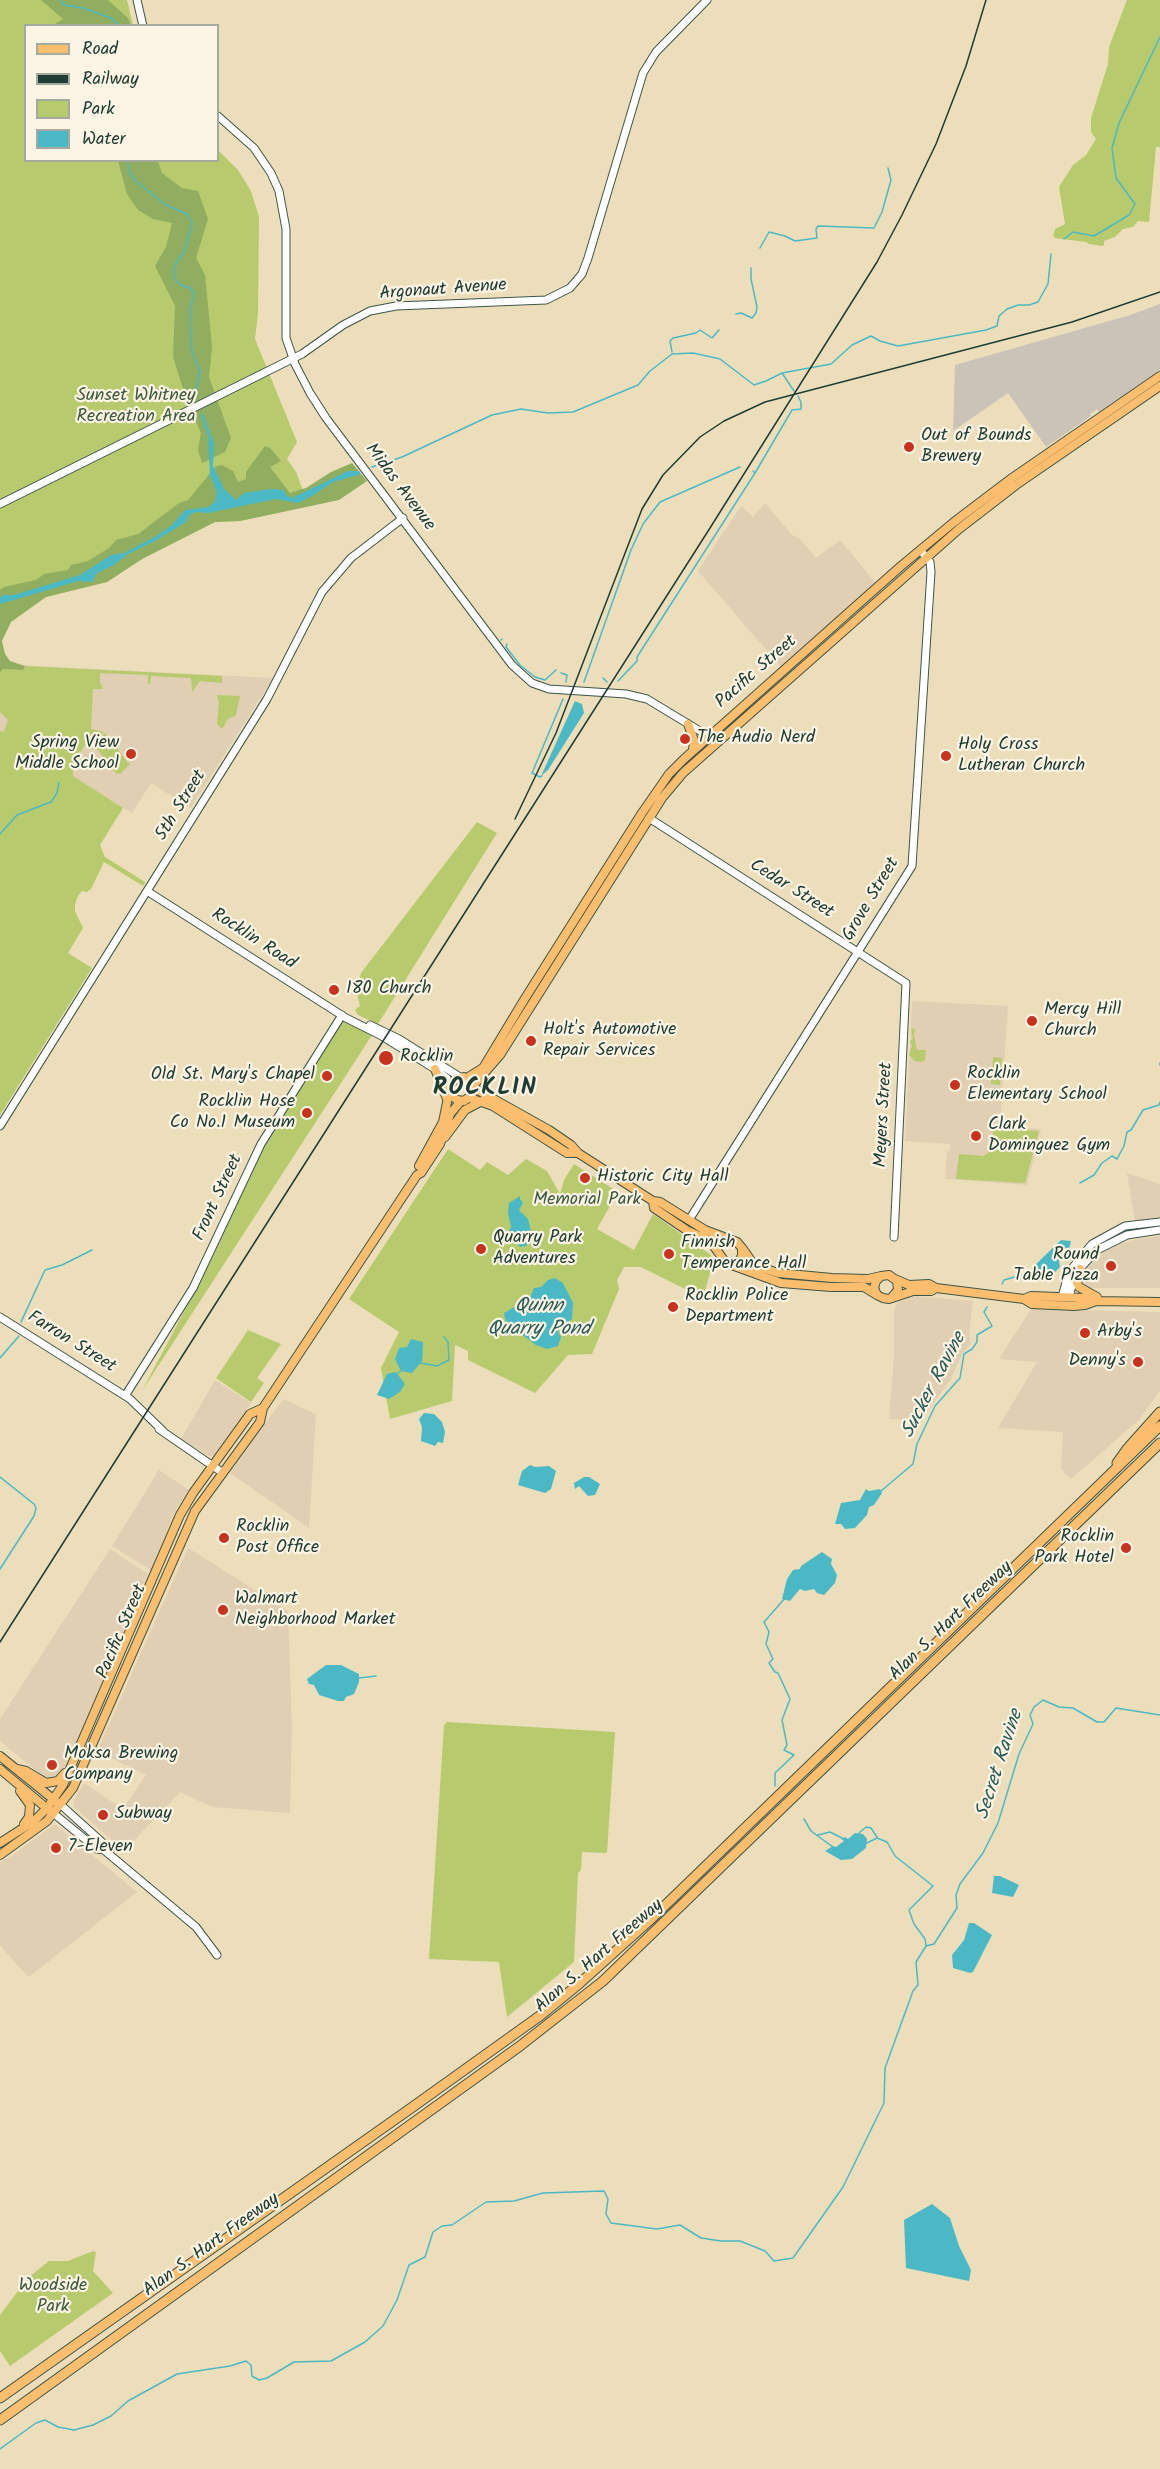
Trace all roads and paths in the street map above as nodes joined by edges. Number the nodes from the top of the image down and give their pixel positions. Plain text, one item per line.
1 (137, 0) edge
2 (707, 0) edge
3 (143, 24) edge
4 (219, 117) edge
5 (293, 358) junction
6 (1160, 376) edge
7 (1160, 386) edge
8 (0, 504) edge
9 (403, 518) junction
10 (924, 554) junction
11 (882, 583) junction
12 (868, 609) junction
13 (836, 637) junction
14 (815, 644) junction
15 (776, 679) junction
16 (765, 700) junction
17 (688, 724) junction
18 (709, 737) junction
19 (718, 742) junction
20 (693, 750) junction
21 (649, 818) junction
22 (147, 891) junction
23 (859, 951) junction
24 (907, 994) joint
25 (342, 1015) junction
26 (500, 1055) junction
27 (435, 1069) junction
28 (463, 1078) junction
29 (474, 1086) junction
30 (449, 1094) junction
31 (465, 1100) junction
32 (482, 1101) junction
33 (514, 1110) junction
34 (523, 1124) junction
35 (0, 1126) edge
36 (549, 1130) junction
37 (441, 1141) junction
38 (578, 1153) junction
39 (417, 1175) junction
40 (653, 1201) junction
41 (660, 1212) junction
42 (688, 1220) junction
43 (1160, 1221) edge
44 (1160, 1230) edge
45 (894, 1237) dead end
46 (705, 1239) junction
47 (732, 1240) junction
48 (742, 1248) junction
49 (719, 1254) junction
50 (731, 1264) junction
51 (1080, 1269) junction
52 (881, 1276) junction
53 (811, 1277) junction
54 (832, 1278) junction
55 (895, 1279) junction
56 (781, 1283) junction
57 (794, 1285) junction
58 (936, 1288) junction
59 (877, 1295) junction
60 (892, 1298) junction
61 (1065, 1301) junction
62 (1101, 1301) junction
63 (1160, 1302) edge
64 (0, 1317) edge
65 (125, 1396) junction
66 (263, 1408) junction
67 (1160, 1412) edge
68 (1160, 1426) edge
69 (1160, 1443) edge
70 (1160, 1448) edge
71 (213, 1466) junction
72 (1132, 1471) junction
73 (223, 1473) junction
74 (1108, 1477) junction
75 (118, 1660) junction
76 (113, 1698) junction
77 (81, 1747) junction
78 (0, 1756) edge
79 (0, 1769) edge
80 (17, 1769) junction
81 (10, 1776) junction
82 (57, 1802) junction
83 (50, 1811) junction
84 (16, 1833) junction
85 (0, 1843) edge
86 (104, 1850) junction
87 (0, 1855) edge
88 (217, 1955) dead end
89 (0, 2398) edge
90 (0, 2420) edge

1 - 3 street
2 - 5 street, Argonaut Avenue
4 - 5 street, Midas Avenue
5 - 8 street, Argonaut Avenue
5 - 9 street, Midas Avenue
6 - 10 main road, Pacific Street
7 - 10 main road, Pacific Street
9 - 17 street, Midas Avenue
9 - 22 street, 5th Street
10 - 11 main road, Pacific Street
10 - 12 main road, Pacific Street
10 - 23 street, Grove Street
11 - 12 main road
11 - 14 main road, Pacific Street
12 - 13 main road, Pacific Street
13 - 14 main road
13 - 16 main road, Pacific Street
14 - 15 main road, Pacific Street
15 - 16 main road
15 - 18 main road, Pacific Street
16 - 19 main road, Pacific Street
17 - 18 street, Midas Avenue
17 - 20 main road
18 - 19 street, Midas Avenue
18 - 20 main road, Pacific Street
19 - 21 main road, Pacific Street
20 - 28 main road, Pacific Street
21 - 23 street, Cedar Street
21 - 26 main road, Pacific Street
22 - 25 street, Rocklin Road
22 - 35 street, 5th Street
23 - 24 street, Cedar Street
23 - 42 street, Grove Street
24 - 45 street, Meyers Street
25 - 27 street, Rocklin Road
25 - 28 street, Rocklin Road
25 - 65 street, Front Street
26 - 29 main road, Pacific Street
26 - 33 main road
27 - 30 main road
27 - 30 street, Rocklin Road
28 - 29 main road
28 - 30 main road, Pacific Street
29 - 31 main road, Pacific Street
29 - 33 main road
30 - 31 main road
30 - 39 main road, Pacific Street
31 - 32 main road
31 - 37 main road, Pacific Street
32 - 34 main road
32 - 37 main road
33 - 36 main road
34 - 36 main road
34 - 38 main road
36 - 38 main road
37 - 39 main road, Pacific Street
38 - 40 main road
39 - 66 main road, Pacific Street
40 - 41 main road
40 - 42 main road
41 - 42 main road
41 - 46 main road
42 - 46 main road
42 - 47 main road
43 - 61 street
44 - 51 street
46 - 49 main road
47 - 48 main road
47 - 49 main road
48 - 50 main road
48 - 53 main road
49 - 50 main road
50 - 56 main road
51 - 61 street
51 - 62 main road
52 - 54 main road
52 - 55 main road
52 - 59 main road
53 - 54 main road
53 - 56 main road
54 - 57 main road
55 - 58 main road
55 - 60 main road
56 - 57 main road
57 - 59 main road
58 - 60 main road
58 - 61 main road
59 - 60 main road
61 - 62 main road
62 - 63 main road
64 - 65 street, Farron Street
65 - 71 street, Farron Street
66 - 71 main road, Pacific Street
66 - 73 main road, Pacific Street
67 - 74 highway
68 - 74 highway, Alan S. Hart Freeway
69 - 72 highway, Alan S. Hart Freeway
70 - 72 highway
71 - 73 street, Farron Street
71 - 75 main road, Pacific Street
72 - 90 highway, Alan S. Hart Freeway
73 - 76 main road, Pacific Street
74 - 89 highway, Alan S. Hart Freeway
75 - 76 main road
75 - 77 main road, Pacific Street
76 - 82 main road, Pacific Street
77 - 80 main road
77 - 82 main road, Pacific Street
78 - 80 main road
79 - 81 main road
80 - 82 main road
81 - 83 main road
81 - 84 main road
82 - 83 main road, Pacific Street
82 - 86 street
83 - 84 main road, Pacific Street
83 - 86 street
83 - 87 main road, Pacific Street
84 - 85 main road, Pacific Street
86 - 88 street

